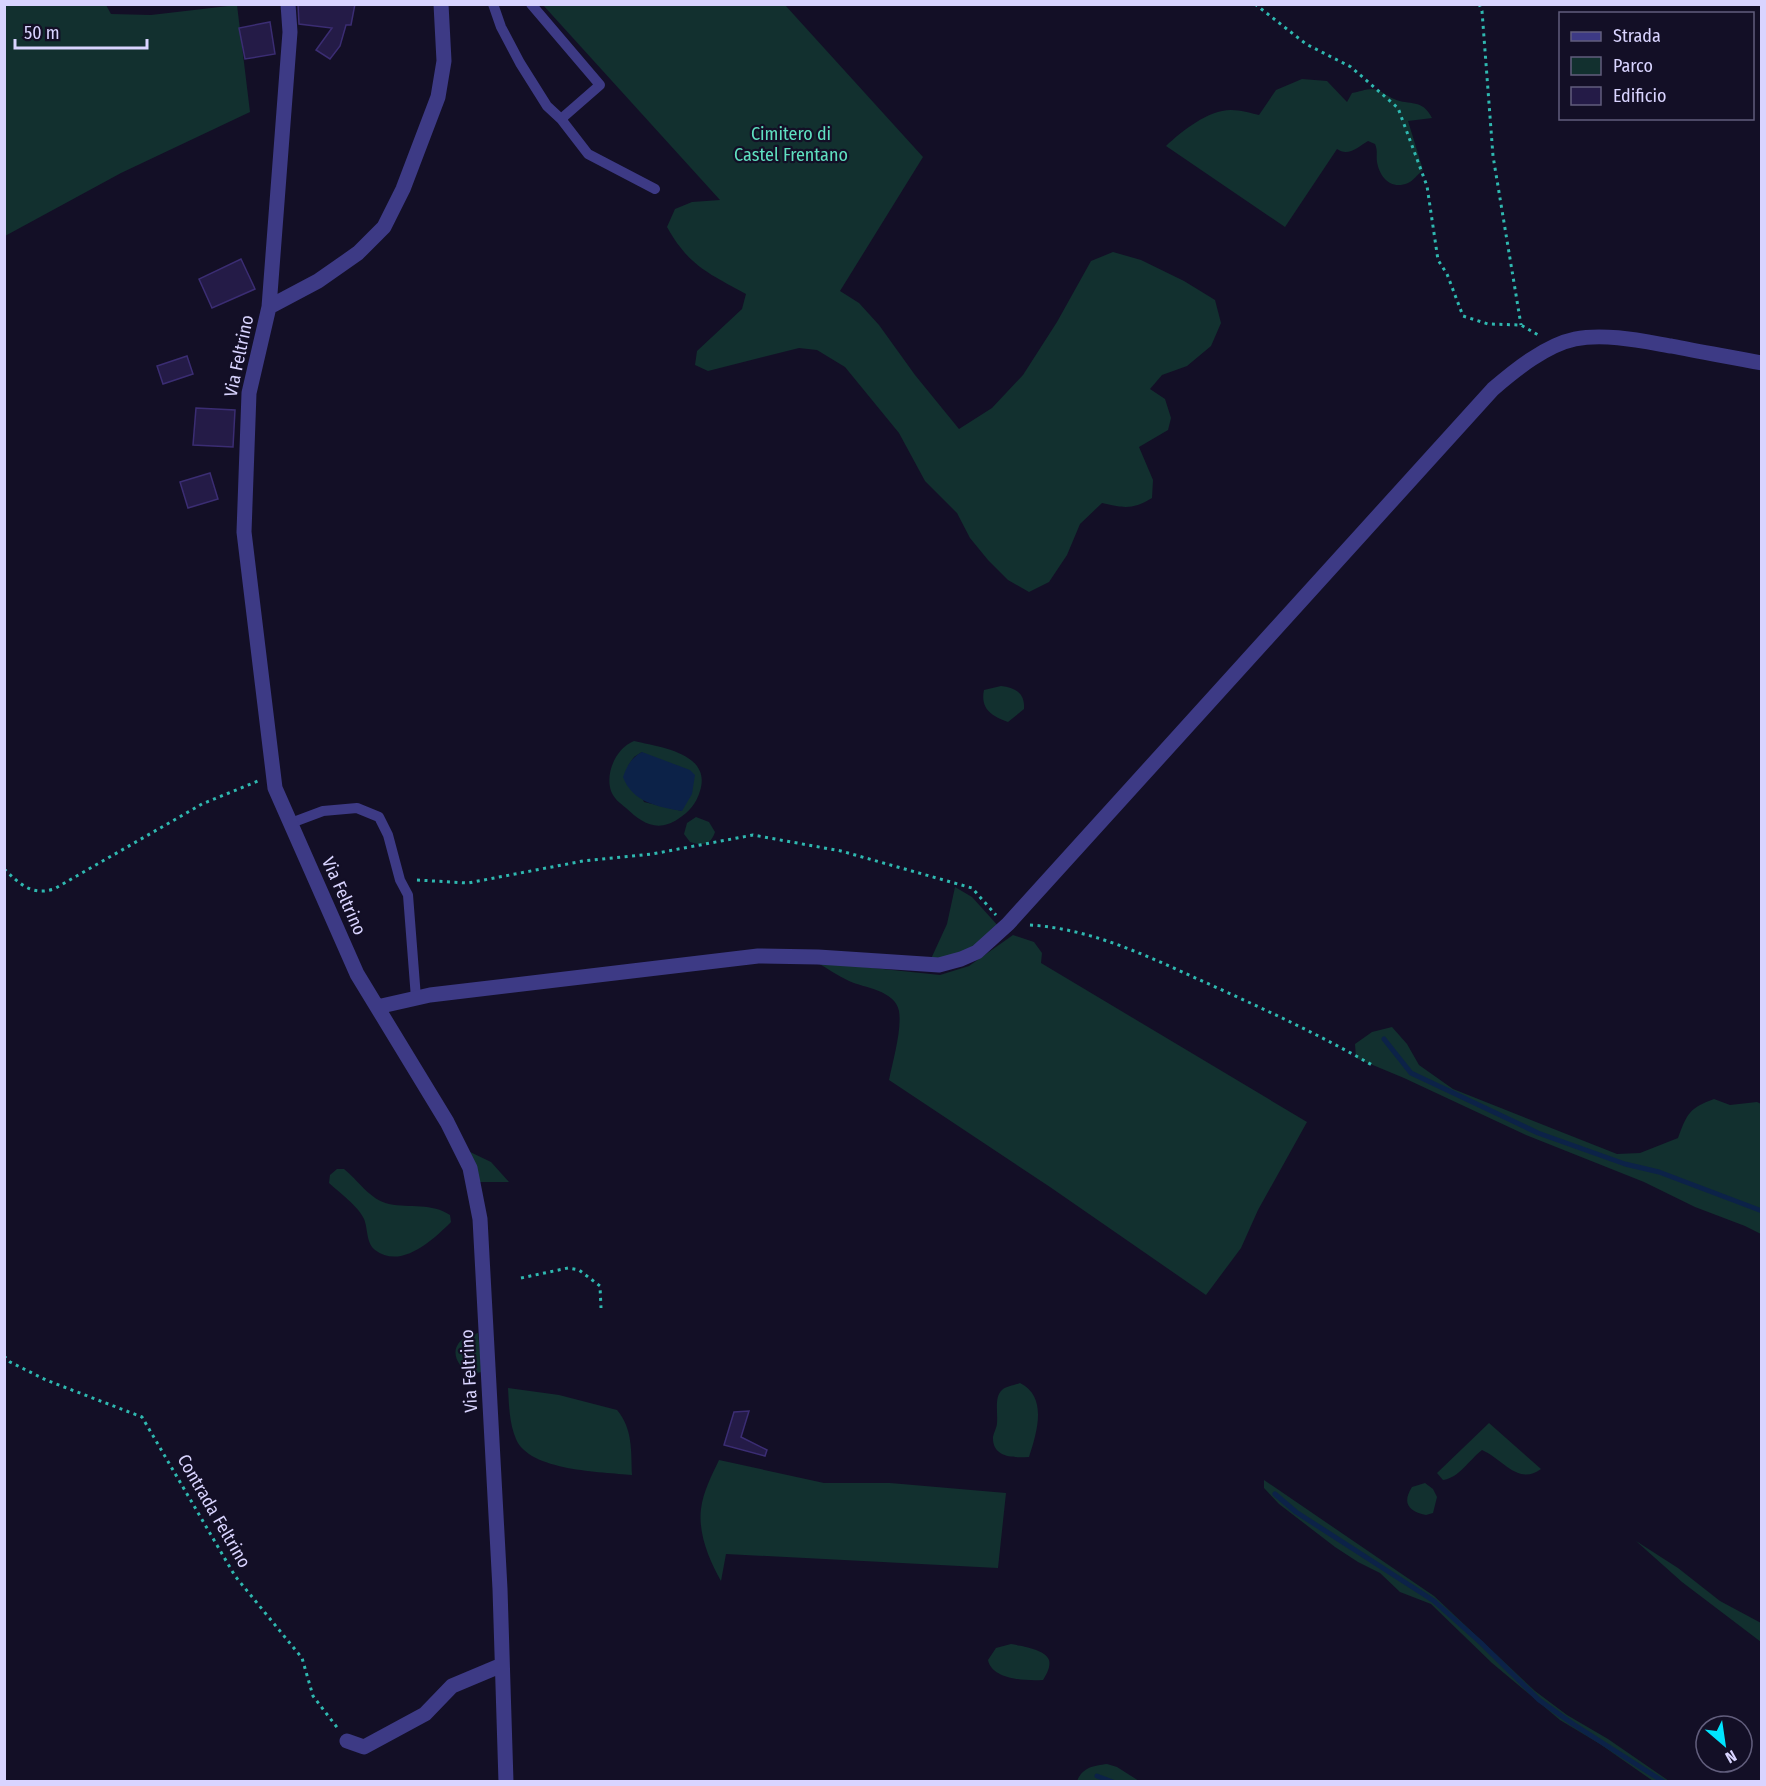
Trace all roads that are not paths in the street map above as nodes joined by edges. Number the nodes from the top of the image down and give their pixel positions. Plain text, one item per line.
1 (288, 4) edge
2 (441, 4) edge
3 (493, 4) edge
4 (531, 4) edge
5 (561, 119) junction
6 (655, 189) dead end
7 (269, 307) junction
8 (1761, 363) edge
9 (291, 823) junction
10 (416, 998) junction
11 (377, 1007) junction
12 (502, 1665) junction
13 (347, 1741) road end
14 (506, 1782) edge

1 - 7 street, Via Feltrino
2 - 7 street
3 - 5 lane
4 - 5 lane
5 - 6 lane
7 - 9 street, Via Feltrino
8 - 10 street
9 - 10 lane
9 - 11 street, Via Feltrino
10 - 11 street
11 - 12 street, Via Feltrino
12 - 13 street
12 - 14 street, Via Feltrino

